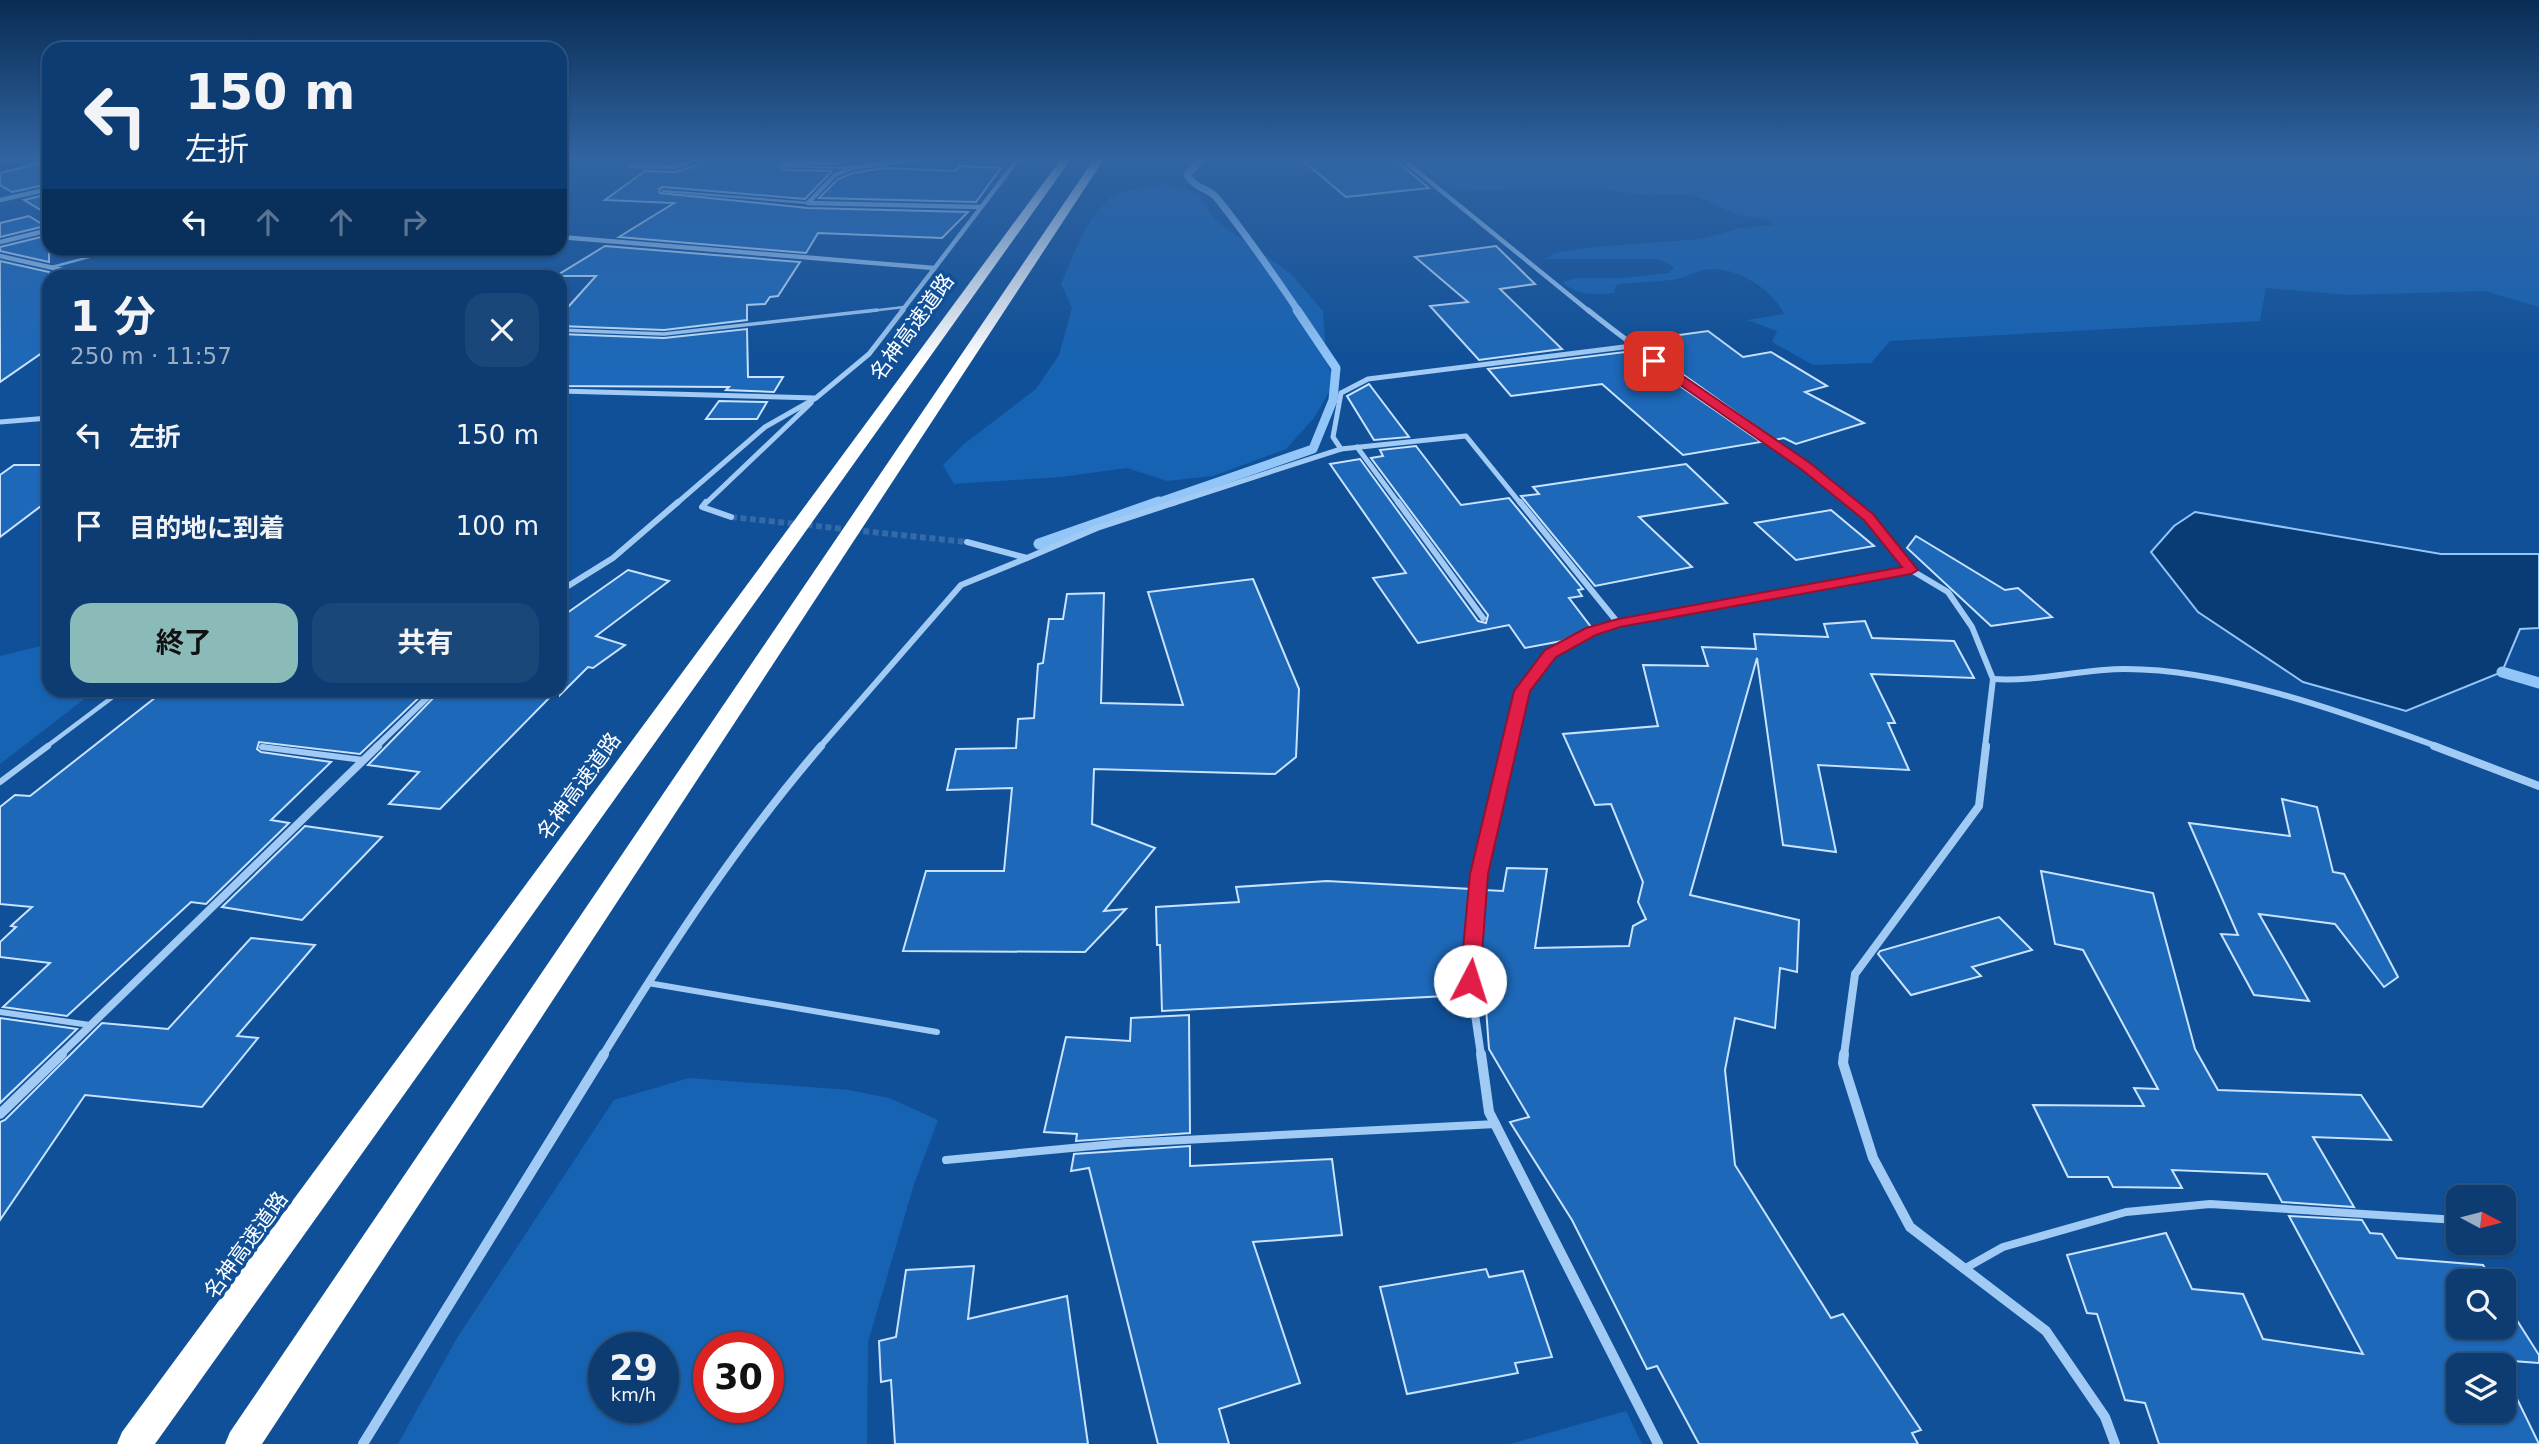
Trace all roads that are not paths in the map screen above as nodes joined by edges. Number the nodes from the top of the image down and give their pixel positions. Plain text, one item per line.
1 (966, 226) edge
2 (1017, 226) edge
3 (1053, 226) edge
4 (1485, 226) edge
5 (42, 232) edge
6 (567, 238) edge
7 (0, 242) edge
8 (0, 256) edge
9 (94, 256) edge
10 (50, 268) junction
11 (934, 268) junction
12 (60, 270) edge
13 (905, 307) junction
14 (567, 330) edge
15 (1632, 346) junction
16 (567, 391) edge
17 (816, 398) junction
18 (42, 419) edge
19 (0, 422) edge
20 (1357, 447) junction
21 (1341, 449) junction
22 (731, 517) tunnel mouth
23 (967, 542) tunnel mouth
24 (1027, 558) junction
25 (1911, 570) junction
26 (567, 586) edge
27 (1483, 618) dead end
28 (1618, 623) junction
29 (1993, 679) junction
30 (113, 697) edge
31 (428, 697) edge
32 (262, 747) dead end
33 (363, 760) junction
34 (0, 782) edge
35 (2539, 786) edge
36 (648, 983) junction
37 (0, 1012) edge
38 (90, 1025) junction
39 (937, 1032) dead end
40 (0, 1114) edge
41 (1496, 1124) junction
42 (946, 1160) dead end
43 (2446, 1219) edge
44 (1964, 1269) junction
45 (134, 1444) edge
46 (242, 1444) edge
47 (363, 1444) edge
48 (1658, 1444) edge
49 (2115, 1444) edge

1 - 11 street
2 - 45 highway, 名神高速道路
3 - 46 highway
4 - 15 street
5 - 7 street
6 - 11 street
8 - 10 street
9 - 10 lane
10 - 12 street
11 - 13 street
13 - 14 lane
13 - 17 street
15 - 21 street
15 - 25 street
16 - 17 street
17 - 22 street
17 - 26 street
18 - 19 street
20 - 21 street
20 - 27 street
20 - 28 street
21 - 24 street
23 - 24 street
24 - 36 street
25 - 28 street
25 - 29 street
28 - 41 street
29 - 35 street
29 - 44 street
30 - 34 lane
31 - 33 street
32 - 33 lane
33 - 38 street
36 - 39 lane
36 - 47 street
37 - 38 lane
38 - 40 street
41 - 42 lane
41 - 48 street
43 - 44 lane
44 - 49 street

